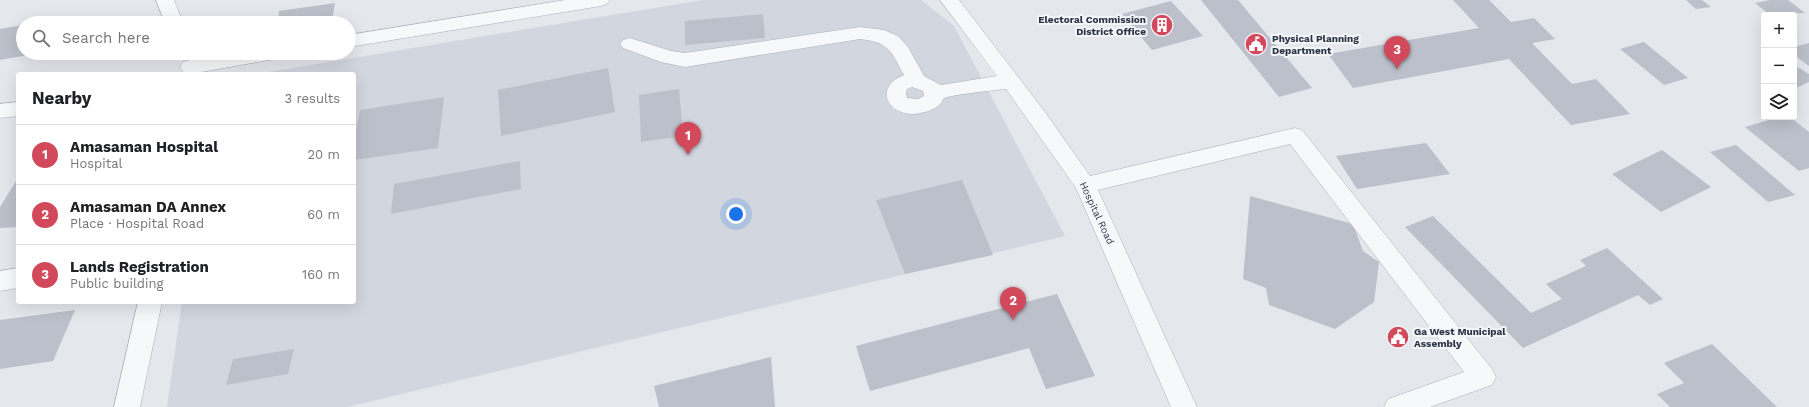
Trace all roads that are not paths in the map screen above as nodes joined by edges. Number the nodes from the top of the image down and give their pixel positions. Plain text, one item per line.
1 (165, 0) edge
2 (601, 0) edge
3 (949, 0) edge
4 (171, 16) edge
5 (356, 40) edge
6 (630, 44) dead end
7 (224, 60) edge
8 (188, 65) edge
9 (917, 80) junction
10 (1011, 80) junction
11 (934, 93) junction
12 (16, 109) edge
13 (0, 111) edge
14 (1085, 185) junction
15 (16, 278) edge
16 (0, 281) edge
17 (150, 304) edge
18 (127, 407) edge
19 (1184, 407) edge
20 (1397, 407) edge

1 - 4 street
2 - 5 street
3 - 10 street, Hospital Road
6 - 9 street
7 - 8 street
9 - 11 street
9 - 11 street
10 - 11 street
10 - 14 street, Hospital Road
12 - 13 street
14 - 19 street, Hospital Road
14 - 20 street
15 - 16 street
17 - 18 street

